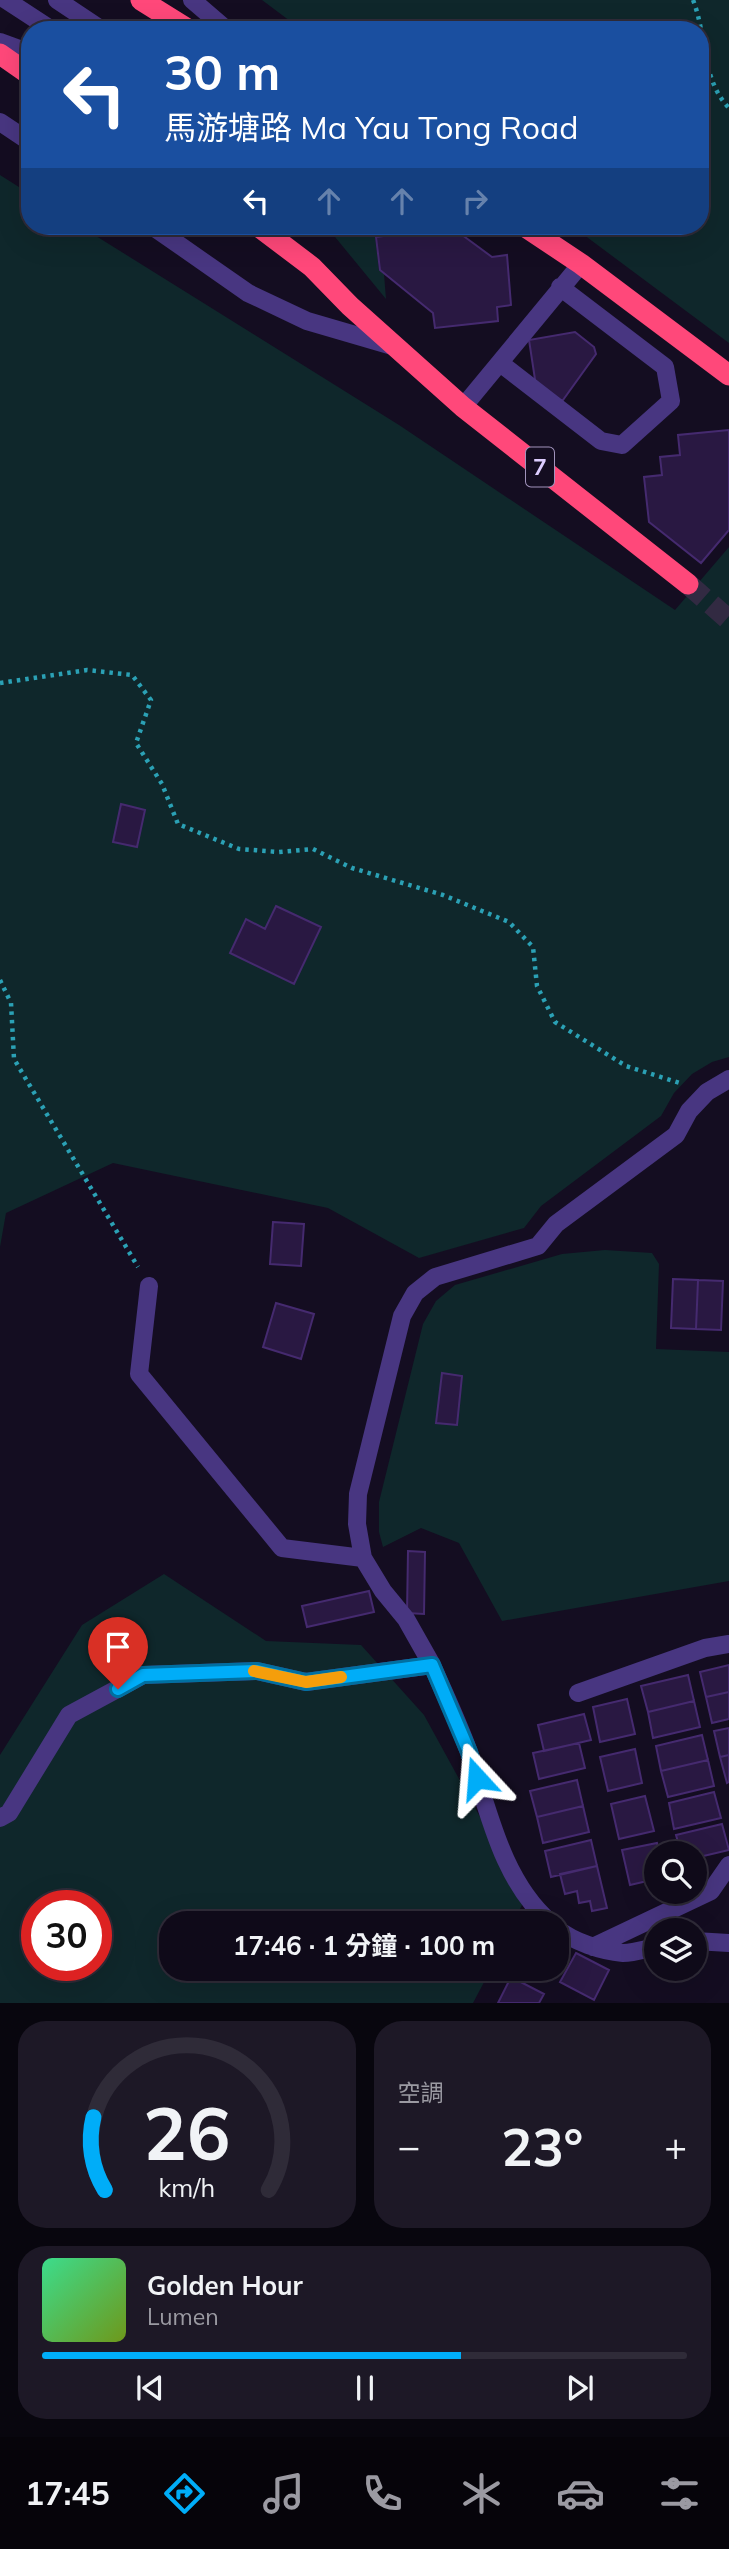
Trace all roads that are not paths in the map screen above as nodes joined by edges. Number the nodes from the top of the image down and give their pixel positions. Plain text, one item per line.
1 (6, 0) edge
2 (57, 0) edge
3 (141, 0) edge
4 (192, 0) edge
5 (38, 21) edge
6 (88, 21) edge
7 (175, 21) edge
8 (216, 21) edge
9 (0, 42) edge
10 (21, 50) edge
11 (0, 54) edge
12 (21, 69) edge
13 (0, 122) edge
14 (21, 136) edge
15 (165, 235) edge
16 (276, 235) edge
17 (538, 235) edge
18 (581, 264) junction
19 (560, 287) junction
20 (396, 347) junction
21 (500, 363) junction
22 (729, 375) edge
23 (463, 407) junction
24 (688, 584) tunnel mouth
25 (729, 1079) edge
26 (149, 1286) road end
27 (363, 1558) junction
28 (729, 1644) edge
29 (432, 1665) junction
30 (578, 1693) dead end
31 (0, 1818) edge
32 (729, 1865) edge
33 (537, 1911) edge
34 (569, 1936) edge
35 (707, 1942) edge
36 (729, 1943) edge
37 (593, 1947) junction
38 (644, 1949) edge

1 - 5 street
2 - 6 street
3 - 7 highway
4 - 8 street
9 - 10 street
11 - 12 highway
13 - 14 street
15 - 20 street
16 - 20 highway, 7
17 - 18 highway
18 - 19 street
18 - 22 highway
19 - 21 street
19 - 21 street
20 - 23 highway, 7
21 - 23 street
23 - 24 highway, 7
25 - 27 street
26 - 27 street
27 - 29 street
28 - 30 street
29 - 31 street
29 - 33 street
32 - 37 street
34 - 37 street
35 - 36 street
37 - 38 street

